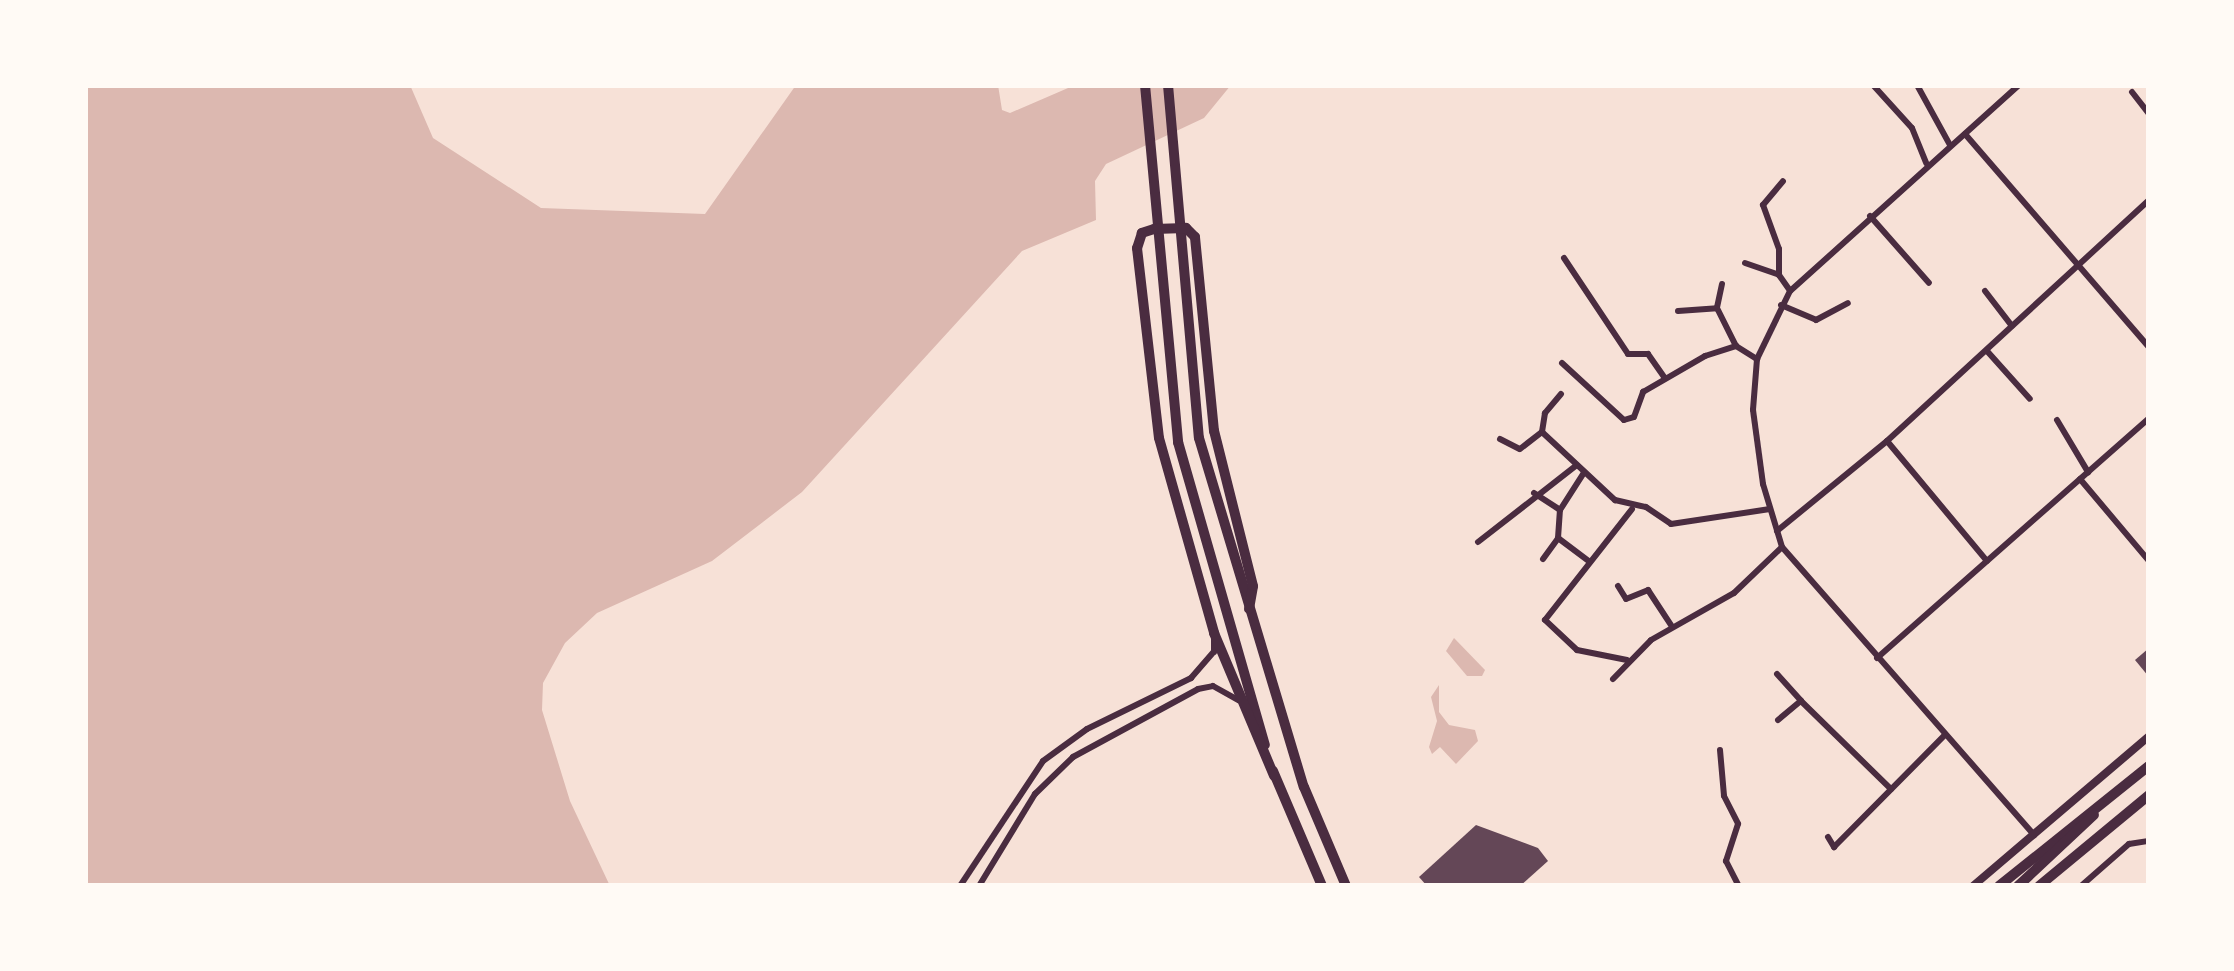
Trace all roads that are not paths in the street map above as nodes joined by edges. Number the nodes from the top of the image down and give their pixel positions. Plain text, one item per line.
1 (1144, 85) edge
2 (1168, 85) edge
3 (1873, 85) edge
4 (1917, 85) edge
5 (2019, 85) edge
6 (2132, 92) dead end
7 (2149, 114) edge
8 (1964, 134) junction
9 (1950, 145) junction
10 (1926, 163) junction
11 (1783, 180) dead end
12 (2149, 200) edge
13 (1870, 216) junction
14 (1564, 258) dead end
15 (1744, 263) dead end
16 (2074, 265) junction
17 (1778, 275) junction
18 (1928, 283) dead end
19 (1722, 284) dead end
20 (1790, 291) junction
21 (1985, 291) dead end
22 (1848, 303) dead end
23 (1781, 305) junction
24 (1717, 308) junction
25 (1678, 311) dead end
26 (2012, 326) junction
27 (1736, 346) junction
28 (2149, 347) edge
29 (1987, 351) junction
30 (1757, 359) junction
31 (1562, 363) dead end
32 (1665, 378) junction
33 (1561, 394) dead end
34 (2030, 400) dead end
35 (2149, 418) edge
36 (2057, 420) dead end
37 (1542, 432) junction
38 (1500, 440) dead end
39 (1887, 440) junction
40 (1577, 465) junction
41 (2088, 472) junction
42 (1583, 474) junction
43 (2080, 479) junction
44 (1534, 493) junction
45 (1632, 508) junction
46 (1770, 509) junction
47 (1560, 510) junction
48 (1777, 531) junction
49 (1558, 538) junction
50 (1478, 542) dead end
51 (1782, 548) junction
52 (1544, 558) dead end
53 (1589, 561) junction
54 (1987, 561) junction
55 (2149, 561) edge
56 (1618, 586) dead end
57 (1250, 609) junction
58 (1671, 625) junction
59 (1214, 633) junction
60 (1877, 658) junction
61 (1627, 660) junction
62 (1778, 674) dead end
63 (1613, 679) dead end
64 (1238, 700) junction
65 (1801, 701) junction
66 (1778, 720) dead end
67 (1945, 735) junction
68 (2149, 736) edge
69 (1720, 750) dead end
70 (2149, 766) edge
71 (1274, 776) junction
72 (1891, 790) junction
73 (2149, 795) edge
74 (2100, 806) junction
75 (2034, 835) junction
76 (1828, 837) dead end
77 (2149, 840) edge
78 (960, 886) edge
79 (979, 886) edge
80 (1322, 886) edge
81 (1346, 886) edge
82 (1739, 886) edge
83 (1973, 886) edge
84 (1999, 886) edge
85 (2018, 886) edge
86 (2039, 886) edge
87 (2081, 886) edge

1 - 71 highway
2 - 57 highway
3 - 10 street
4 - 9 street
5 - 8 street
6 - 7 street
8 - 9 street
8 - 16 street
9 - 10 street
10 - 13 street
11 - 17 street
12 - 16 street
13 - 18 street
13 - 20 street
14 - 32 street
15 - 17 street
16 - 26 street
16 - 28 street
17 - 20 street
19 - 24 street
20 - 23 street
21 - 26 street
22 - 23 street
23 - 30 street
24 - 25 street
24 - 27 street
26 - 29 street
27 - 30 street
27 - 32 street
29 - 34 street
29 - 39 street
30 - 46 street
31 - 32 street
33 - 37 street
35 - 41 street
36 - 41 street
37 - 38 street
37 - 40 street
39 - 48 street
39 - 54 street
40 - 42 street
40 - 44 street
41 - 43 street
42 - 45 street
42 - 47 street
43 - 54 street
43 - 55 street
44 - 47 street
44 - 50 street
45 - 46 street
45 - 53 street
46 - 48 street
47 - 49 street
48 - 51 street
49 - 52 street
49 - 53 street
51 - 58 street
51 - 60 street
53 - 61 street
54 - 60 street
56 - 58 street
57 - 59 highway
57 - 81 highway
58 - 61 street
59 - 64 highway
59 - 78 street
60 - 67 street
61 - 63 street
62 - 65 street
64 - 71 highway
64 - 79 street
65 - 66 street
65 - 72 street
67 - 72 street
67 - 75 street
68 - 75 street
69 - 82 street
70 - 74 highway
71 - 80 highway
72 - 76 street
73 - 86 highway
74 - 84 highway
74 - 85 highway
75 - 83 street
77 - 87 street

